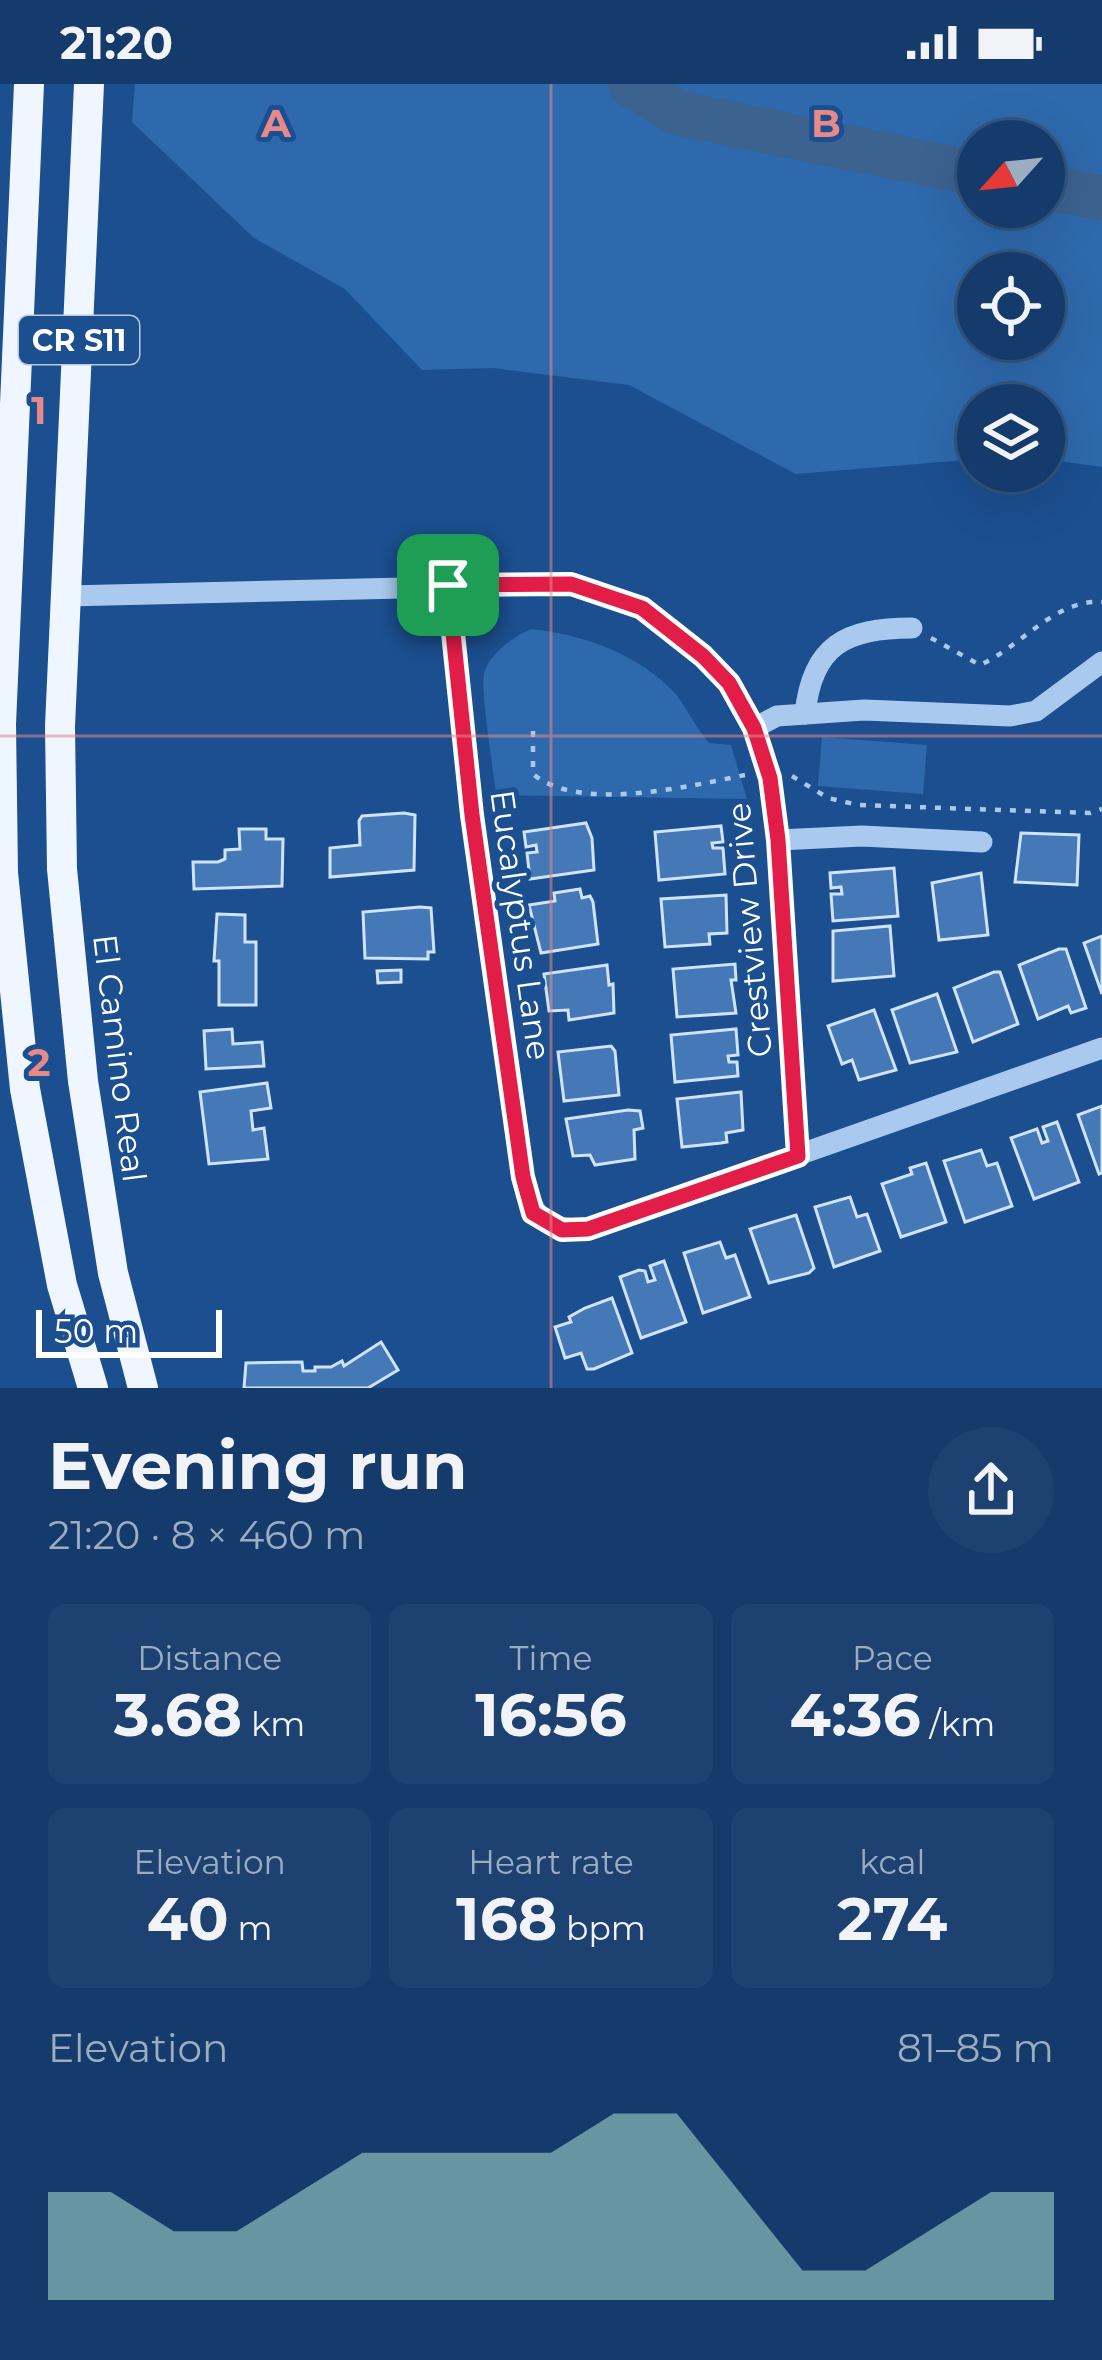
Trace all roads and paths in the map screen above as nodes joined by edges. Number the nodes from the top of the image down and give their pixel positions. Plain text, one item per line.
1 (29, 84) edge
2 (89, 84) edge
3 (6, 497) edge
4 (448, 585) junction
5 (67, 596) junction
6 (1102, 602) edge
7 (912, 628) joint
8 (1096, 673) edge
9 (805, 714) junction
10 (754, 728) junction
11 (533, 731) dead end
12 (745, 775) dead end
13 (793, 776) dead end
14 (1102, 809) edge
15 (778, 840) junction
16 (982, 842) dead end
17 (6, 963) edge
18 (1102, 1048) edge
19 (798, 1156) junction
20 (93, 1388) edge
21 (143, 1388) edge

1 - 3 main road, CR S11
2 - 5 main road, El Camino Real / CR S11
3 - 17 main road, CR S11
4 - 5 street, Crestview Drive
4 - 10 street, Crestview Drive
4 - 19 street, Eucalyptus Lane
5 - 21 main road, El Camino Real / CR S11
6 - 7 path
7 - 9 street
8 - 9 street
9 - 10 street
10 - 15 street, Crestview Drive
11 - 12 path
13 - 14 path
15 - 16 street
15 - 19 street, Crestview Drive
17 - 20 main road, CR S11
18 - 19 street

